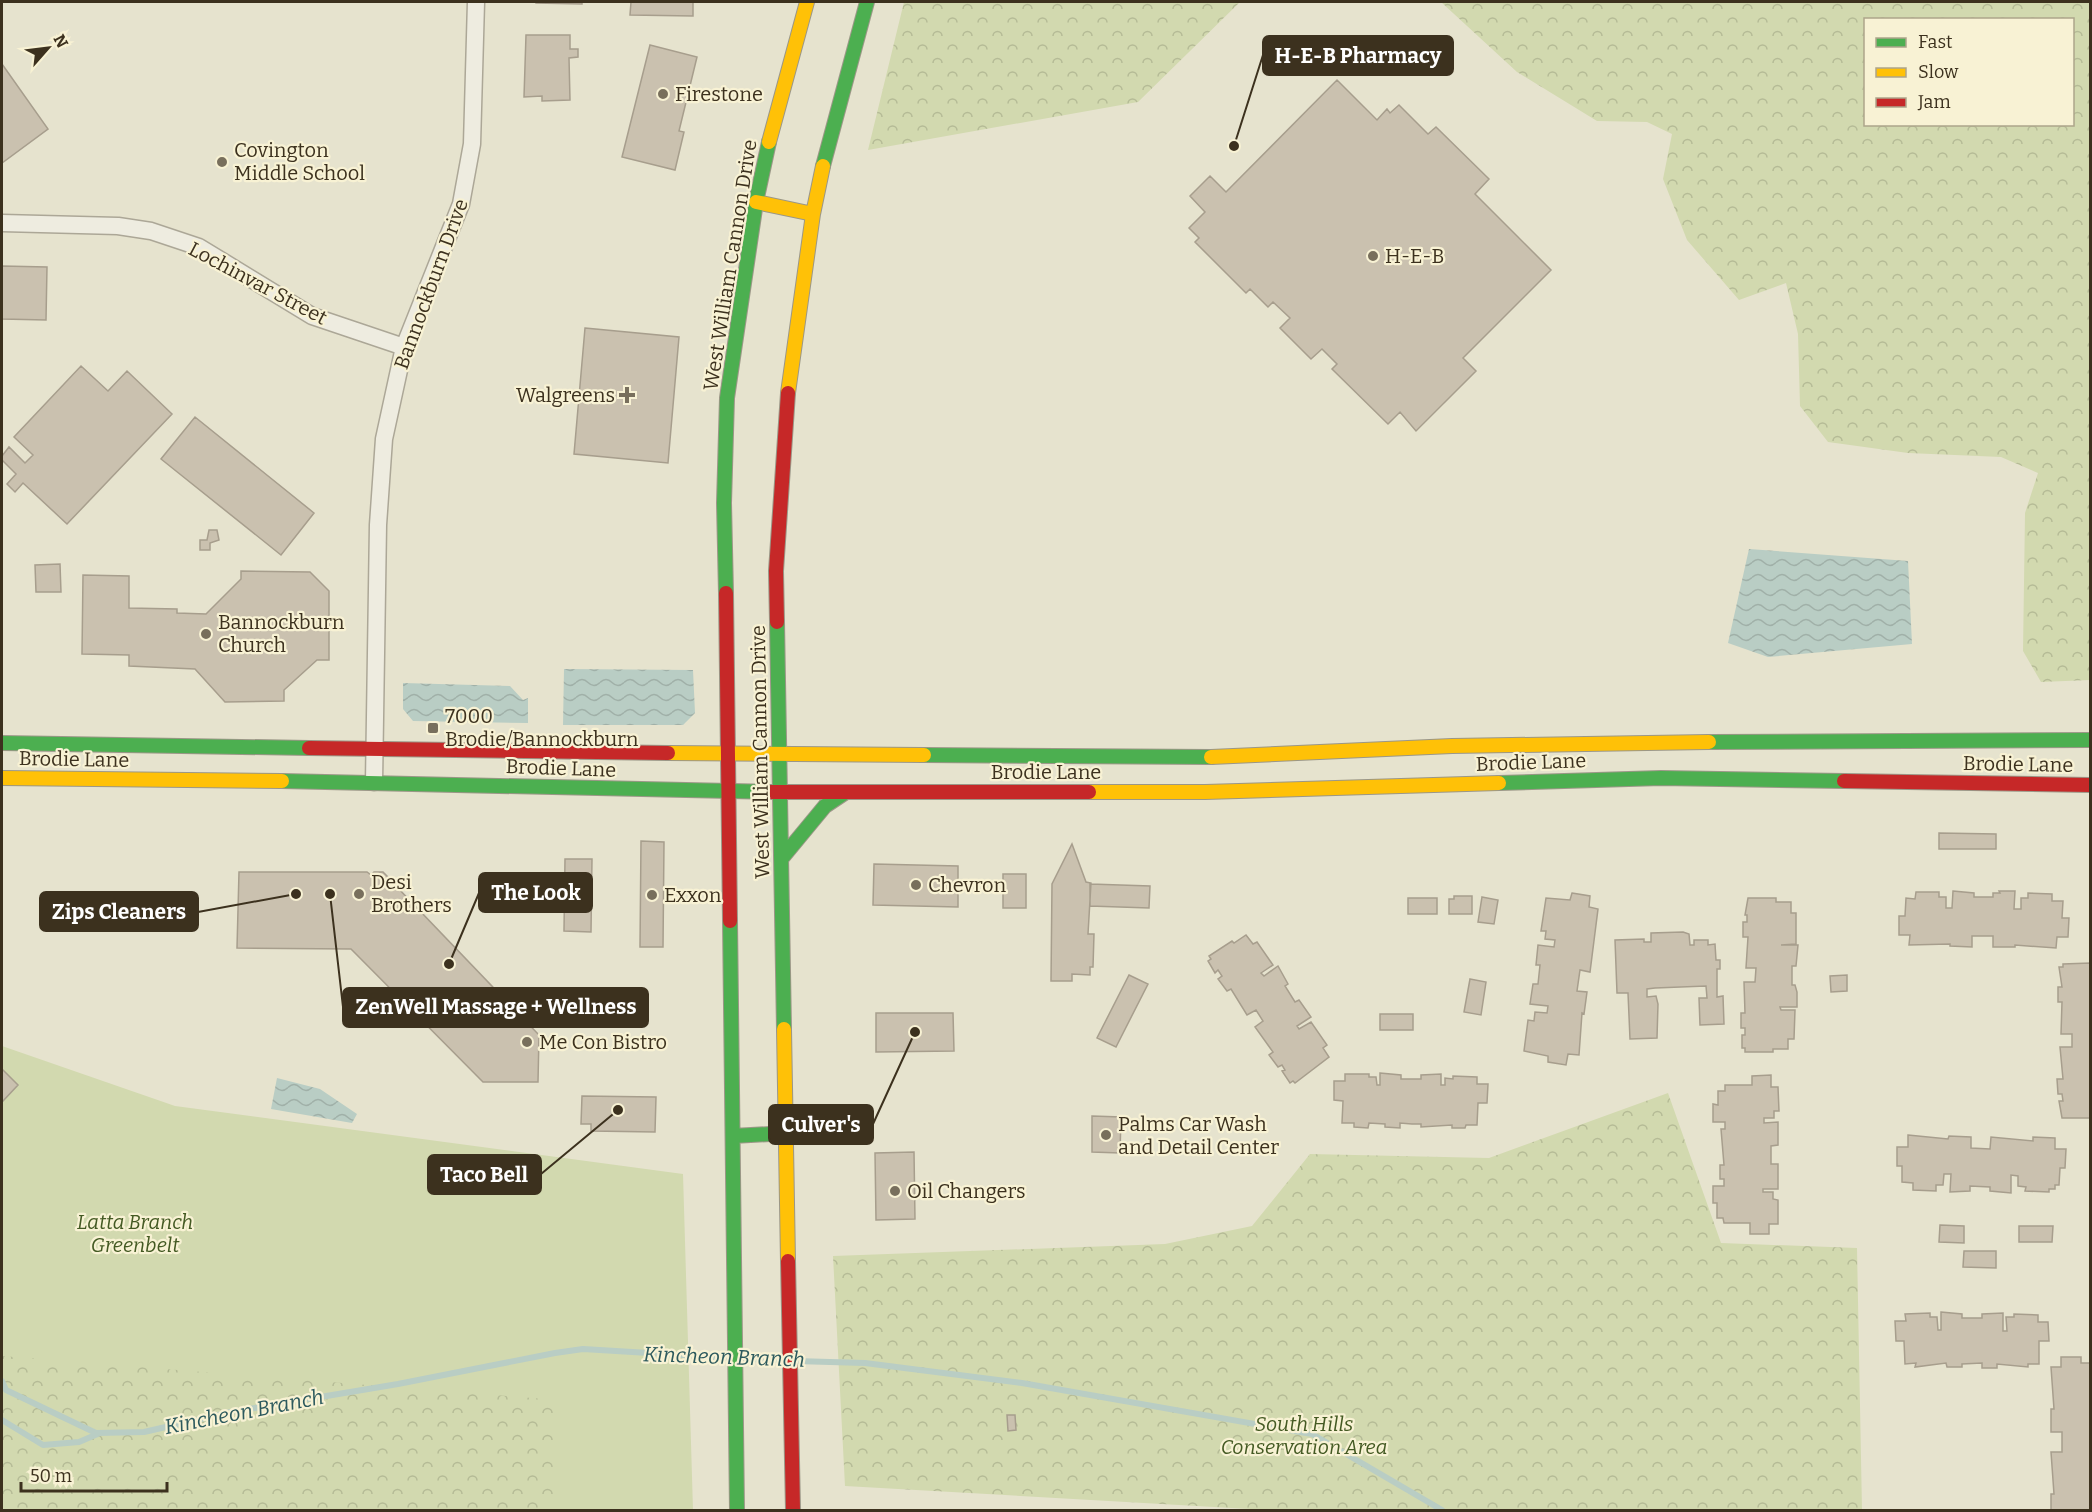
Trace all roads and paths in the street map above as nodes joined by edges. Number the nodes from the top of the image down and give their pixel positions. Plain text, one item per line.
1 (476, 2) edge
2 (807, 2) edge
3 (867, 2) edge
4 (756, 202) junction
5 (813, 214) junction
6 (2, 223) edge
7 (404, 347) junction
8 (2091, 740) edge
9 (1660, 742) junction
10 (2, 743) edge
11 (375, 748) junction
12 (730, 754) junction
13 (779, 755) junction
14 (2, 778) edge
15 (1661, 778) junction
16 (374, 782) junction
17 (2091, 784) edge
18 (729, 792) junction
19 (779, 792) junction
20 (846, 792) junction
21 (782, 858) junction
22 (787, 1133) junction
23 (733, 1136) junction
24 (737, 1510) edge
25 (793, 1510) edge

1 - 7 street, Bannockburn Drive
2 - 4 main road, West William Cannon Drive
3 - 5 main road, West William Cannon Drive
4 - 5 main road
4 - 12 main road, West William Cannon Drive
5 - 13 main road, West William Cannon Drive
6 - 7 street, Lochinvar Street
7 - 11 street, Bannockburn Drive
8 - 9 main road, Brodie Lane
9 - 13 main road, Brodie Lane
9 - 15 main road
10 - 11 main road, Brodie Lane
11 - 12 main road, Brodie Lane
11 - 16 street, Bannockburn Drive
12 - 13 main road, Brodie Lane
12 - 18 main road, West William Cannon Drive
13 - 19 main road, West William Cannon Drive
14 - 16 main road, Brodie Lane
15 - 17 main road, Brodie Lane
15 - 20 main road, Brodie Lane
16 - 18 main road, Brodie Lane
18 - 19 main road, Brodie Lane
18 - 23 main road, West William Cannon Drive
19 - 20 main road, Brodie Lane
19 - 21 main road, West William Cannon Drive
20 - 21 main road
21 - 22 main road, West William Cannon Drive
22 - 23 main road
22 - 25 main road, West William Cannon Drive
23 - 24 main road, West William Cannon Drive

